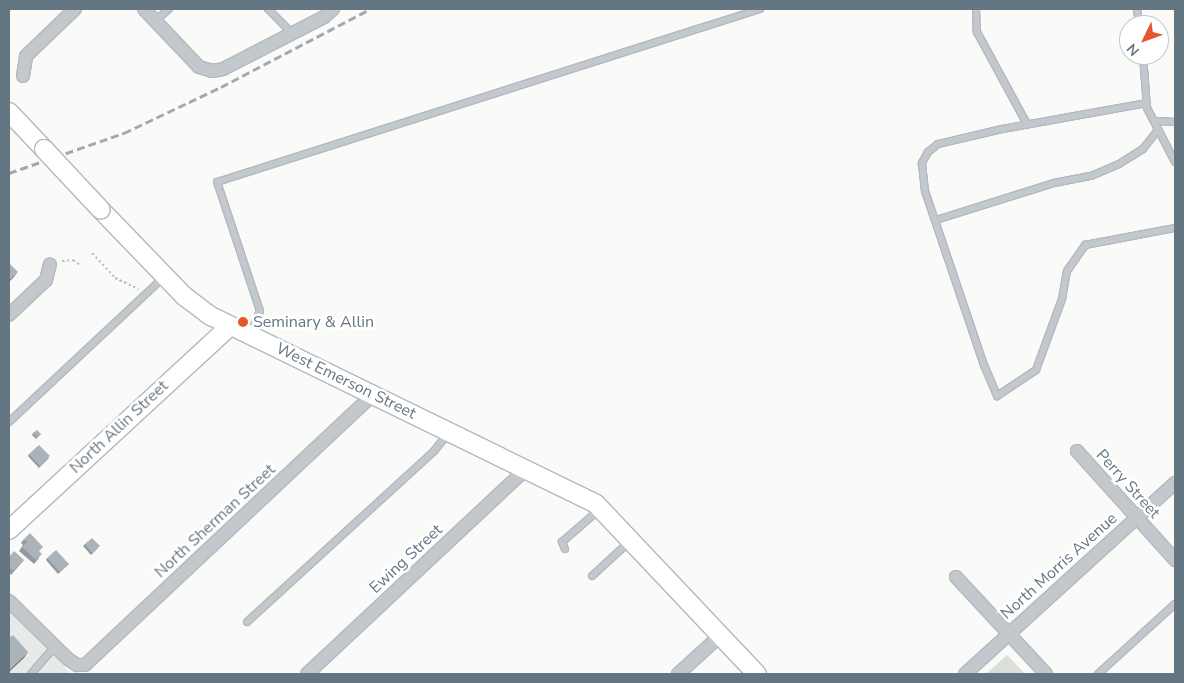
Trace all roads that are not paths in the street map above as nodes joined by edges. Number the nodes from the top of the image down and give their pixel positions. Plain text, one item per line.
1 (75, 9) edge
2 (144, 9) edge
3 (168, 9) edge
4 (268, 9) edge
5 (333, 9) edge
6 (760, 9) edge
7 (976, 9) edge
8 (155, 21) junction
9 (292, 33) junction
10 (1143, 65) edge
11 (23, 76) dead end
12 (1147, 104) junction
13 (9, 112) edge
14 (1156, 121) junction
15 (1175, 122) edge
16 (1027, 124) junction
17 (1158, 130) junction
18 (1175, 162) edge
19 (936, 220) junction
20 (1175, 228) edge
21 (50, 264) road end
22 (165, 276) junction
23 (9, 315) edge
24 (230, 326) junction
25 (251, 335) junction
26 (373, 395) junction
27 (9, 422) edge
28 (450, 431) junction
29 (1077, 451) dead end
30 (527, 468) junction
31 (1175, 483) edge
32 (601, 508) junction
33 (1136, 517) junction
34 (9, 530) edge
35 (628, 535) junction
36 (566, 550) dead end
37 (1175, 560) edge
38 (592, 576) dead end
39 (956, 577) dead end
40 (9, 601) edge
41 (1175, 604) edge
42 (247, 622) dead end
43 (1009, 633) junction
44 (722, 635) junction
45 (55, 646) junction
46 (31, 674) edge
47 (307, 674) edge
48 (678, 674) edge
49 (757, 674) edge
50 (964, 674) edge
51 (1046, 674) edge
52 (1098, 674) edge

1 - 11 street
2 - 8 street
3 - 8 lane
4 - 9 lane
5 - 9 street
6 - 25 lane
7 - 16 lane
8 - 9 street
10 - 12 lane
12 - 14 lane
12 - 16 lane
13 - 22 street, West Emerson Street, bridge
14 - 15 lane
14 - 17 lane
16 - 19 lane
17 - 18 lane
17 - 19 lane
19 - 20 lane
21 - 23 street
22 - 24 street, West Emerson Street
22 - 27 lane
24 - 25 street, West Emerson Street
24 - 34 street, North Allin Street
25 - 26 street, West Emerson Street
26 - 28 street, West Emerson Street
26 - 45 street, North Sherman Street
28 - 30 street, West Emerson Street
28 - 42 lane
29 - 33 street, Perry Street
30 - 32 street, West Emerson Street
30 - 47 street, Ewing Street
31 - 33 street, North Morris Avenue
32 - 35 street, West Emerson Street
32 - 36 lane
33 - 37 street, Perry Street
33 - 43 street, North Morris Avenue
35 - 38 lane
35 - 44 street, West Emerson Street
39 - 43 street
40 - 45 street
41 - 52 lane
43 - 50 street, North Morris Avenue
43 - 51 street
44 - 48 street
44 - 49 street, West Emerson Street
45 - 46 lane

